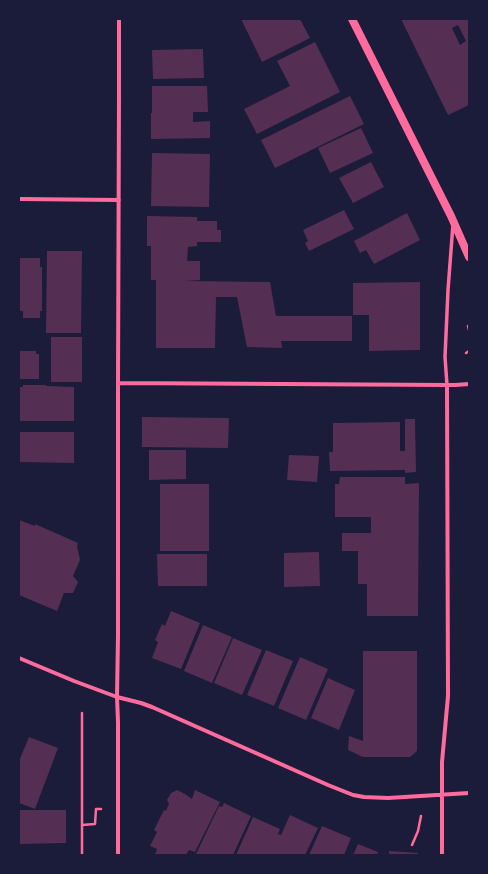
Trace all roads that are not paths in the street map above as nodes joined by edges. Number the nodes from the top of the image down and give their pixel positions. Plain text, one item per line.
1 (119, 19) edge
2 (352, 19) edge
3 (19, 199) edge
4 (119, 200) junction
5 (453, 221) junction
6 (469, 257) edge
7 (118, 383) junction
8 (469, 384) edge
9 (447, 385) junction
10 (19, 658) edge
11 (117, 697) junction
12 (469, 793) edge
13 (442, 795) junction
14 (118, 855) edge
15 (442, 855) edge

1 - 4 street
2 - 5 main road
3 - 4 street
4 - 7 street
5 - 6 main road
5 - 9 street
7 - 9 street
7 - 11 street
8 - 9 street
9 - 13 street
10 - 11 street
11 - 13 street
11 - 14 street
12 - 13 street
13 - 15 street

